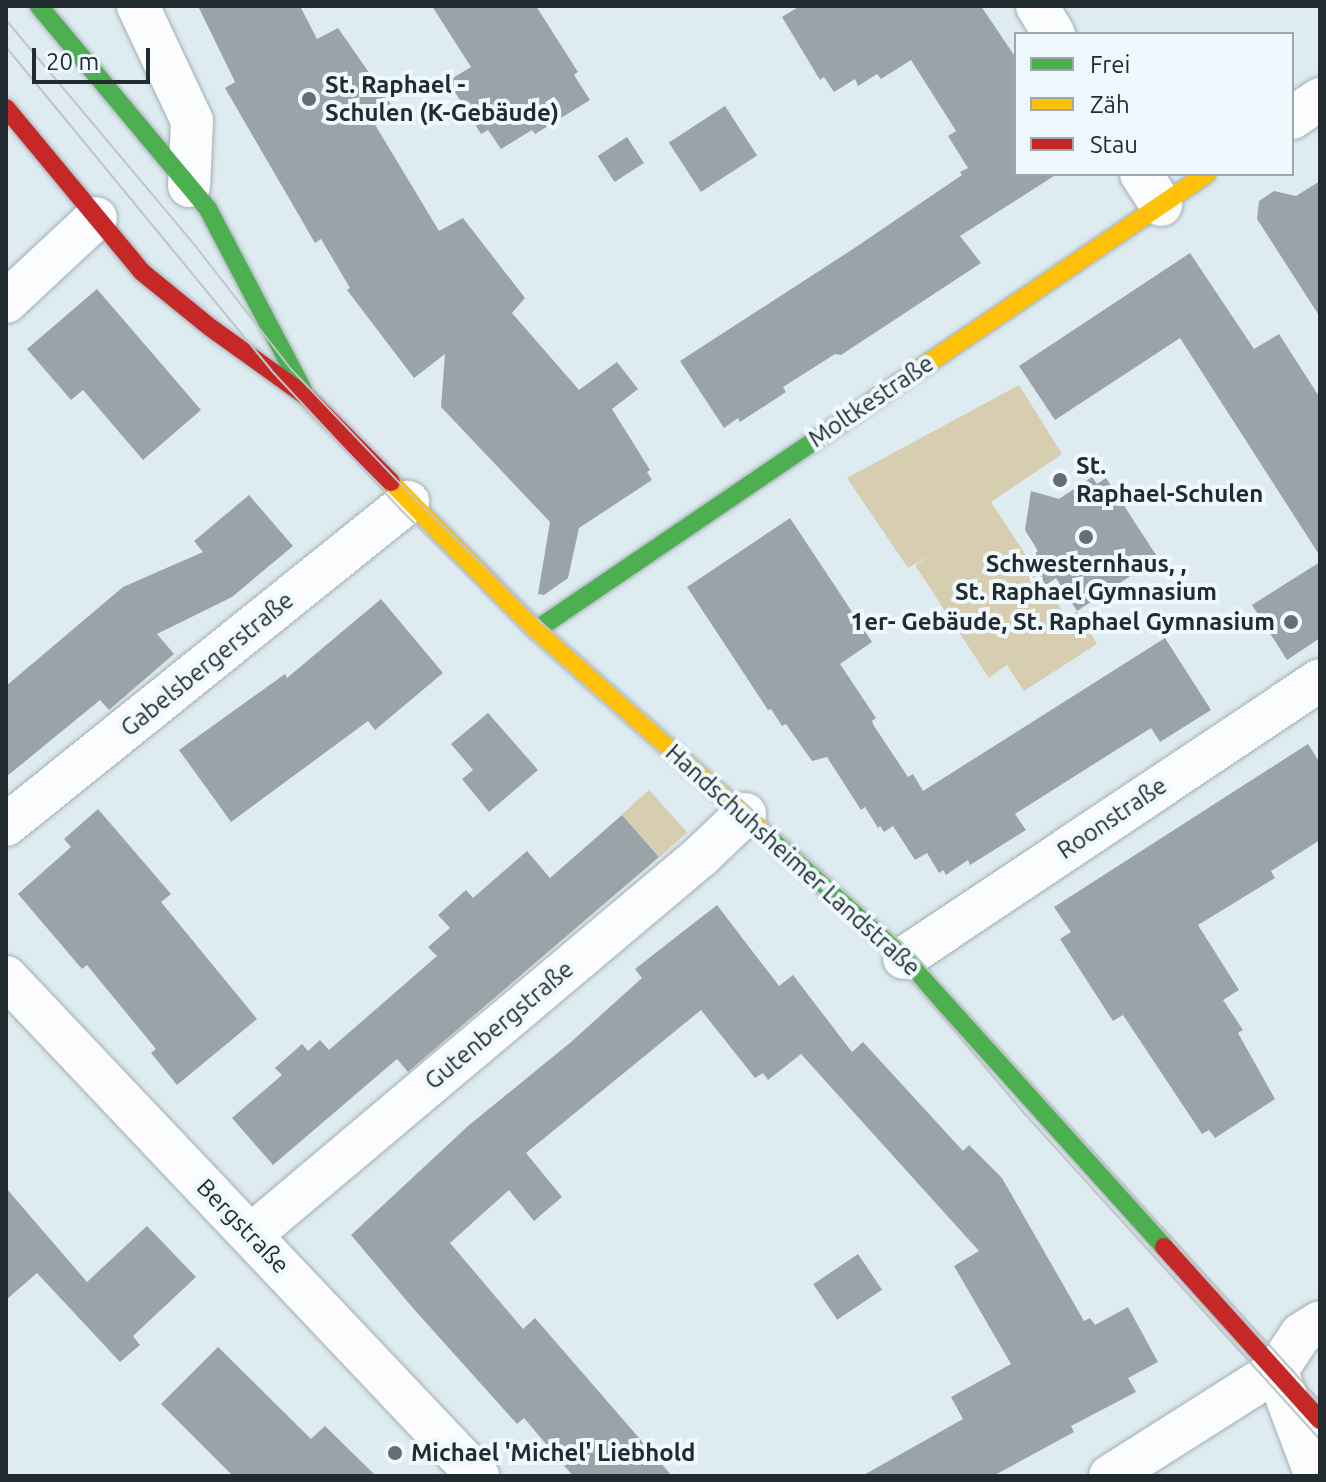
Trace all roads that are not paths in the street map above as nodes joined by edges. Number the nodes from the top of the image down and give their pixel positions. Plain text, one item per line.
1 (39, 6) edge
2 (138, 6) edge
3 (1037, 6) edge
4 (1053, 32) edge
5 (1320, 99) edge
6 (6, 108) edge
7 (1294, 117) edge
8 (1200, 176) edge
9 (189, 186) junction
10 (1151, 190) edge
11 (96, 218) junction
12 (6, 302) edge
13 (306, 396) junction
14 (408, 502) junction
15 (536, 630) junction
16 (1320, 680) edge
17 (745, 814) junction
18 (6, 825) edge
19 (904, 958) junction
20 (6, 977) edge
21 (252, 1234) junction
22 (1320, 1322) edge
23 (1277, 1370) junction
24 (1320, 1420) edge
25 (478, 1476) edge
26 (1110, 1476) edge
27 (1316, 1476) edge

1 - 9 main road, Handschuhsheimer Landstraße
2 - 9 street
3 - 4 street
5 - 7 street
6 - 11 main road, Handschuhsheimer Landstraße
8 - 10 main road, Moltkestraße
9 - 13 main road, Handschuhsheimer Landstraße
10 - 15 main road, Moltkestraße
11 - 12 street
11 - 13 main road, Handschuhsheimer Landstraße
13 - 14 main road, Handschuhsheimer Landstraße
14 - 15 main road, Handschuhsheimer Landstraße
14 - 18 street, Gabelsbergerstraße
15 - 17 main road, Handschuhsheimer Landstraße
16 - 19 street, Roonstraße
17 - 19 main road, Handschuhsheimer Landstraße
17 - 21 street, Gutenbergstraße
19 - 23 main road, Handschuhsheimer Landstraße
20 - 21 street, Bergstraße
21 - 25 street, Bergstraße
22 - 23 street
23 - 24 main road
23 - 26 street
23 - 27 street, Handschuhsheimer Landstraße

